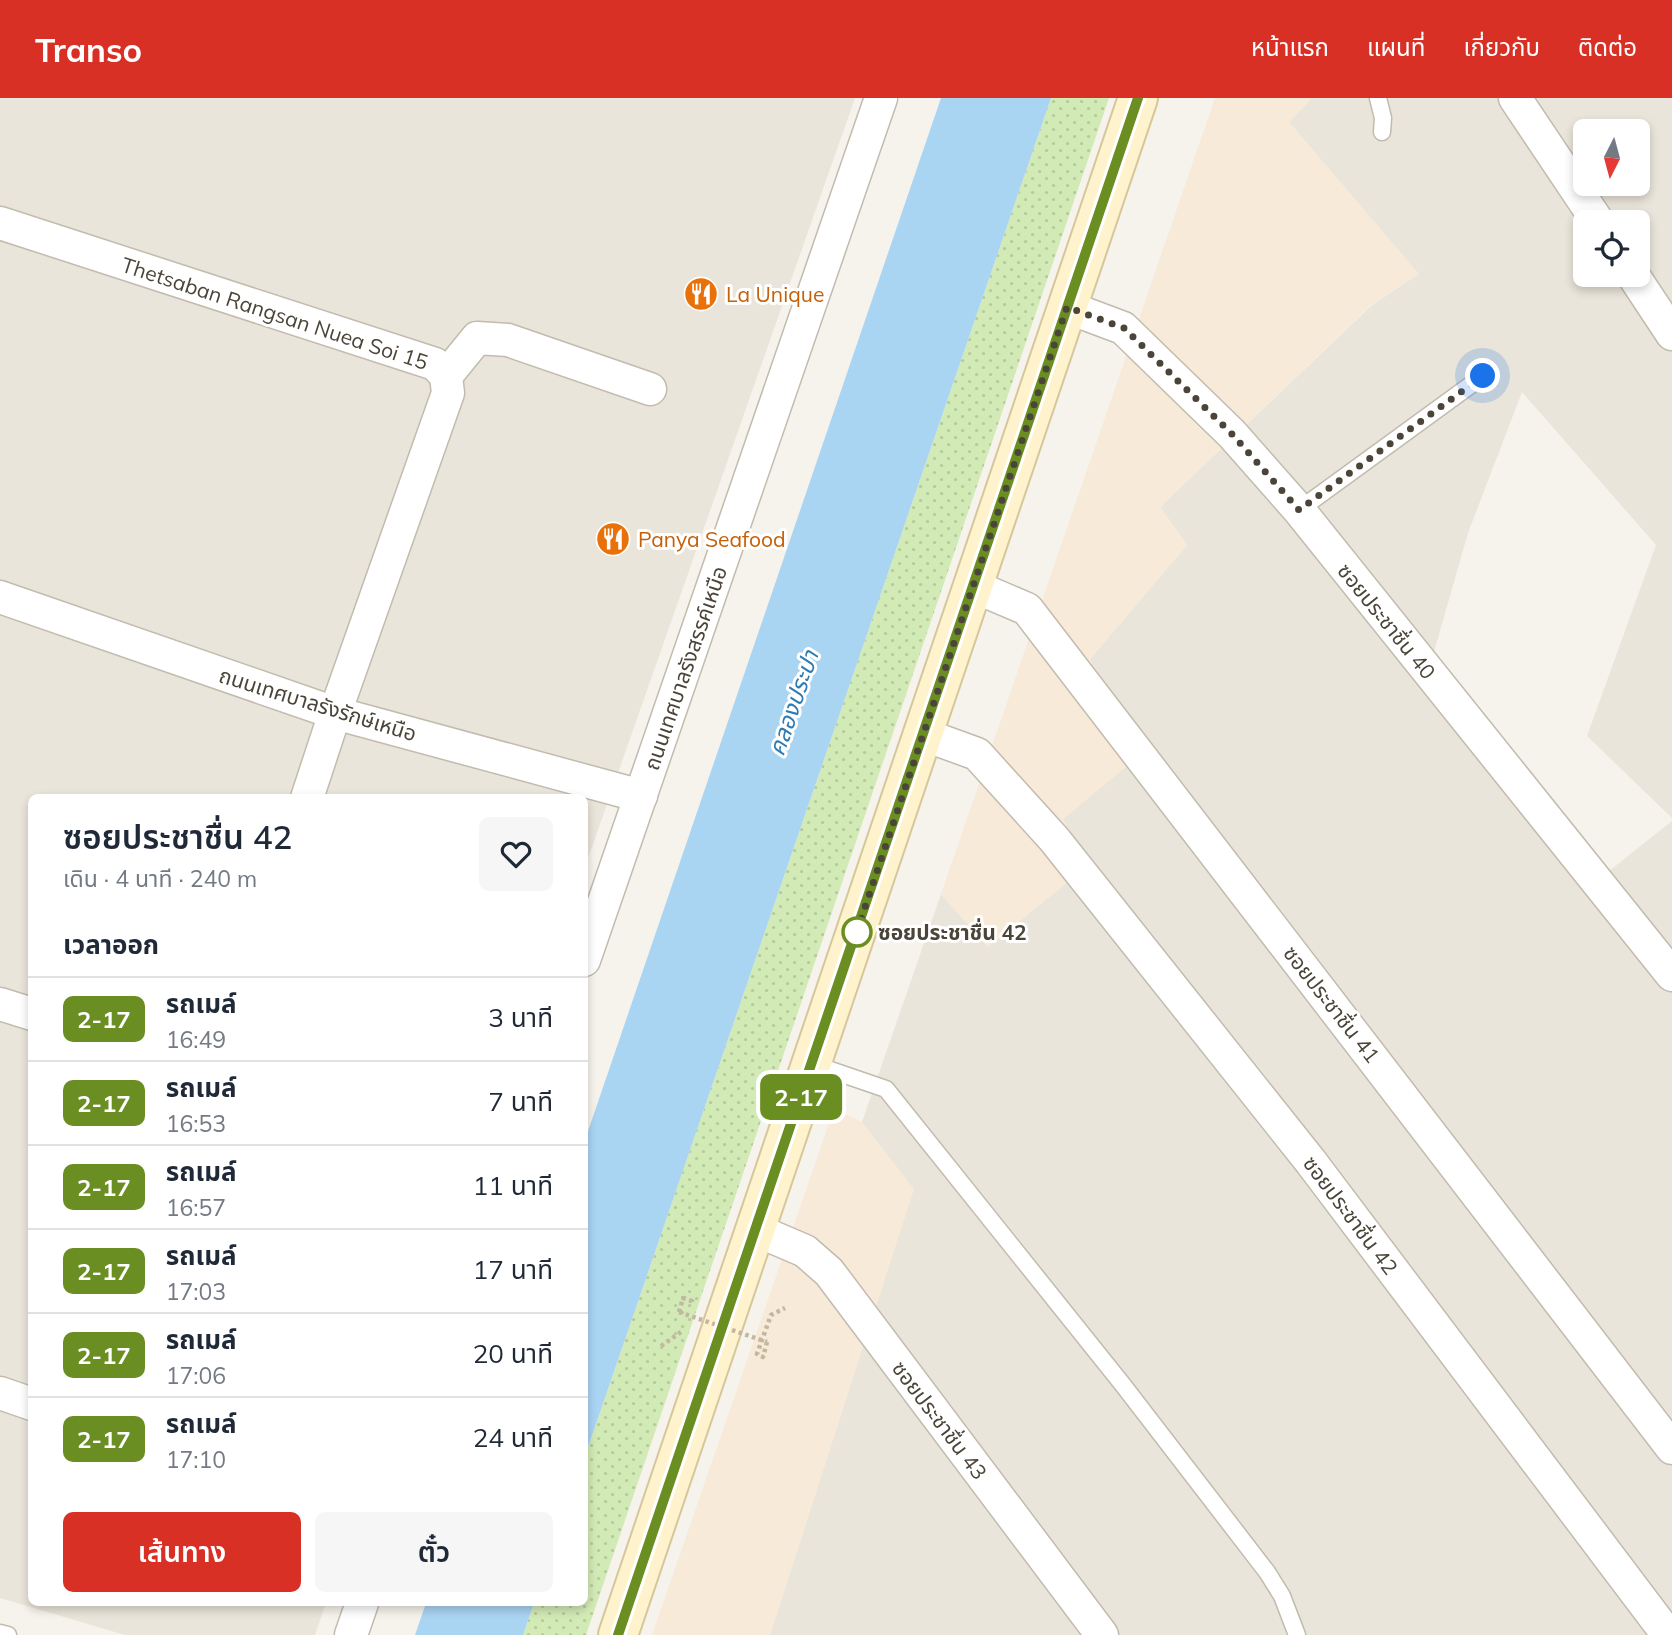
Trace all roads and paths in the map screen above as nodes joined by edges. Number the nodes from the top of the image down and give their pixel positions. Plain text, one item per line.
1 (881, 98) edge
2 (1138, 98) edge
3 (1378, 98) edge
4 (1515, 98) edge
5 (1382, 132) dead end
6 (1590, 210) edge
7 (0, 223) edge
8 (1641, 287) edge
9 (1067, 307) junction
10 (1672, 334) edge
11 (446, 376) junction
12 (1483, 376) dead end
13 (650, 389) dead end
14 (1299, 510) junction
15 (973, 586) junction
16 (0, 597) edge
17 (335, 713) junction
18 (922, 734) junction
19 (308, 794) edge
20 (641, 796) junction
21 (588, 948) edge
22 (1672, 975) edge
23 (0, 1004) edge
24 (28, 1013) edge
25 (813, 1064) junction
26 (756, 1230) junction
27 (785, 1308) dead end
28 (662, 1346) dead end
29 (0, 1393) edge
30 (28, 1403) edge
31 (1672, 1448) edge
32 (361, 1606) edge
33 (0, 1633) edge
34 (623, 1634) edge
35 (8, 1635) edge
36 (351, 1635) edge
37 (1102, 1635) edge
38 (1297, 1635) edge
39 (1668, 1635) edge

1 - 20 street, ถนนเทศบาลรังสรรค์เหนือ
2 - 9 main road
3 - 5 lane
4 - 6 street
7 - 11 street, Thetsaban Rangsan Nuea Soi 15
8 - 10 street
9 - 14 street, ซอยประชาชื่น 40
9 - 15 main road
11 - 13 street
11 - 17 street, Thetsaban Rangsan Nuea Soi 15
12 - 14 lane
14 - 22 street, ซอยประชาชื่น 40
15 - 18 main road
15 - 31 street, ซอยประชาชื่น 41
16 - 17 street, ถนนเทศบาลรังรักษ์เหนือ
17 - 19 street, Thetsaban Rangsan Nuea Soi 15
17 - 20 street, ถนนเทศบาลรังรักษ์เหนือ
18 - 25 main road
18 - 39 street, ซอยประชาชื่น 42
20 - 21 street, ถนนเทศบาลรังสรรค์เหนือ
23 - 24 street
25 - 26 main road
25 - 38 lane
26 - 34 main road
26 - 37 street, ซอยประชาชื่น 43
27 - 28 path, bridge
29 - 30 street
32 - 36 street
33 - 35 lane

